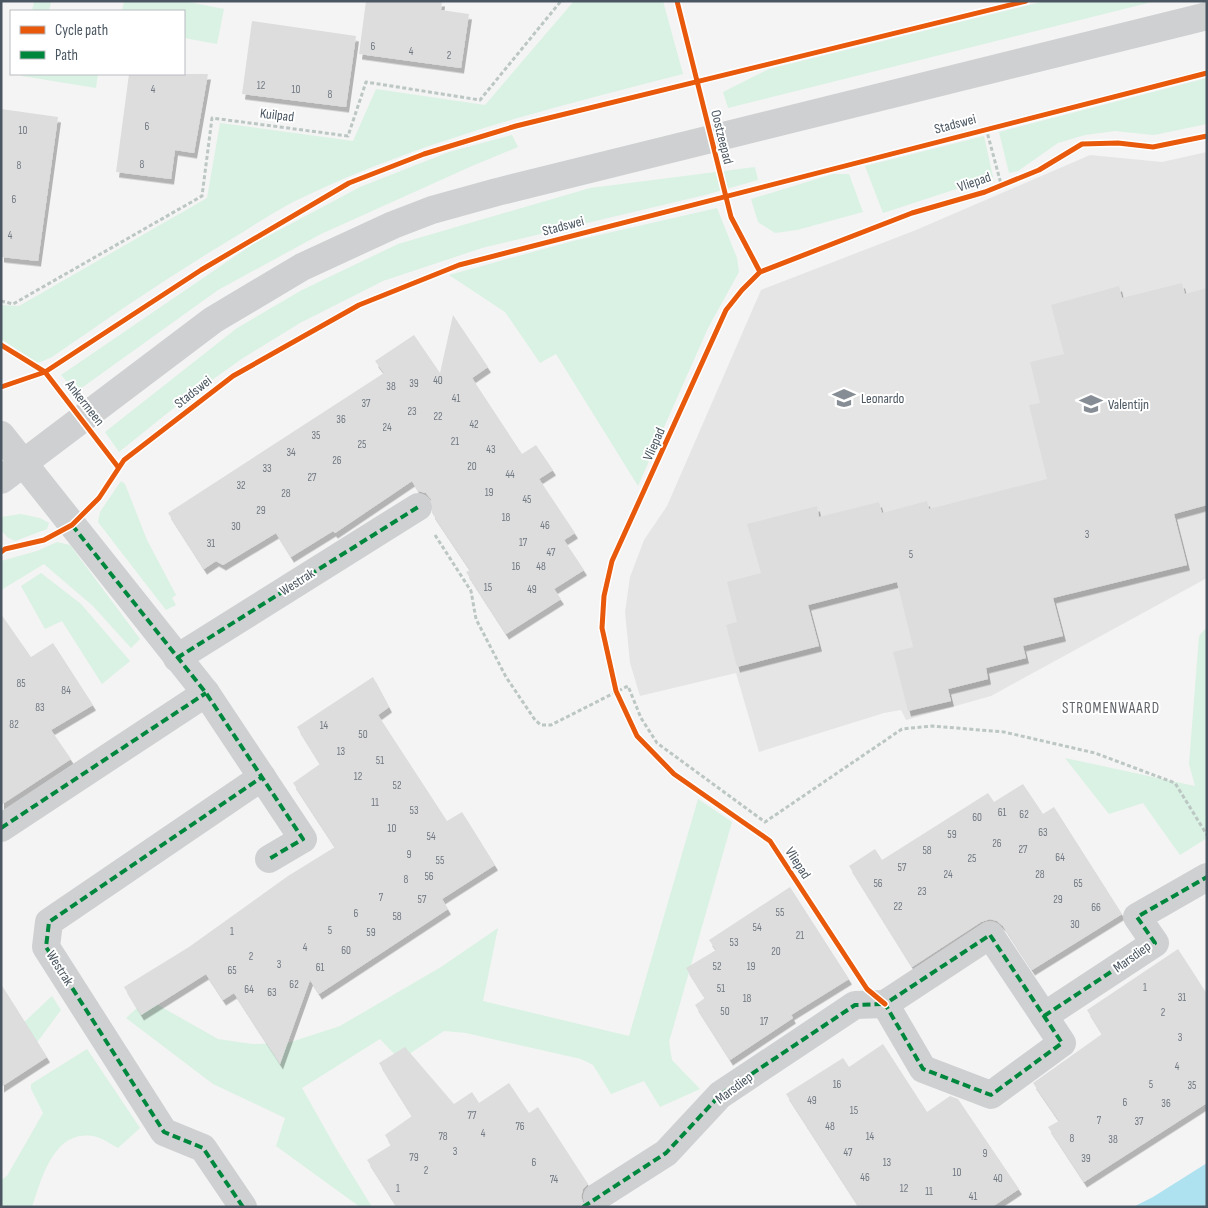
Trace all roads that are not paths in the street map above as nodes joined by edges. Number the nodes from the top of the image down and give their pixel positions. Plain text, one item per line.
1 (1207, 16) edge
2 (1, 435) edge
3 (23, 463) junction
4 (1, 480) edge
5 (418, 507) road end
6 (177, 658) junction
7 (206, 693) junction
8 (262, 777) junction
9 (1, 828) edge
10 (269, 860) dead end
11 (1207, 877) edge
12 (885, 1004) junction
13 (1044, 1016) junction
14 (597, 1197) dead end
15 (243, 1207) edge

1 - 3 street
2 - 3 street
3 - 4 street
3 - 6 street
5 - 6 street, Westrak
6 - 7 street
7 - 8 street
7 - 9 street
8 - 10 street
8 - 15 street, Westrak
11 - 13 street, Marsdiep
12 - 13 street
12 - 13 street
12 - 14 street, Marsdiep

